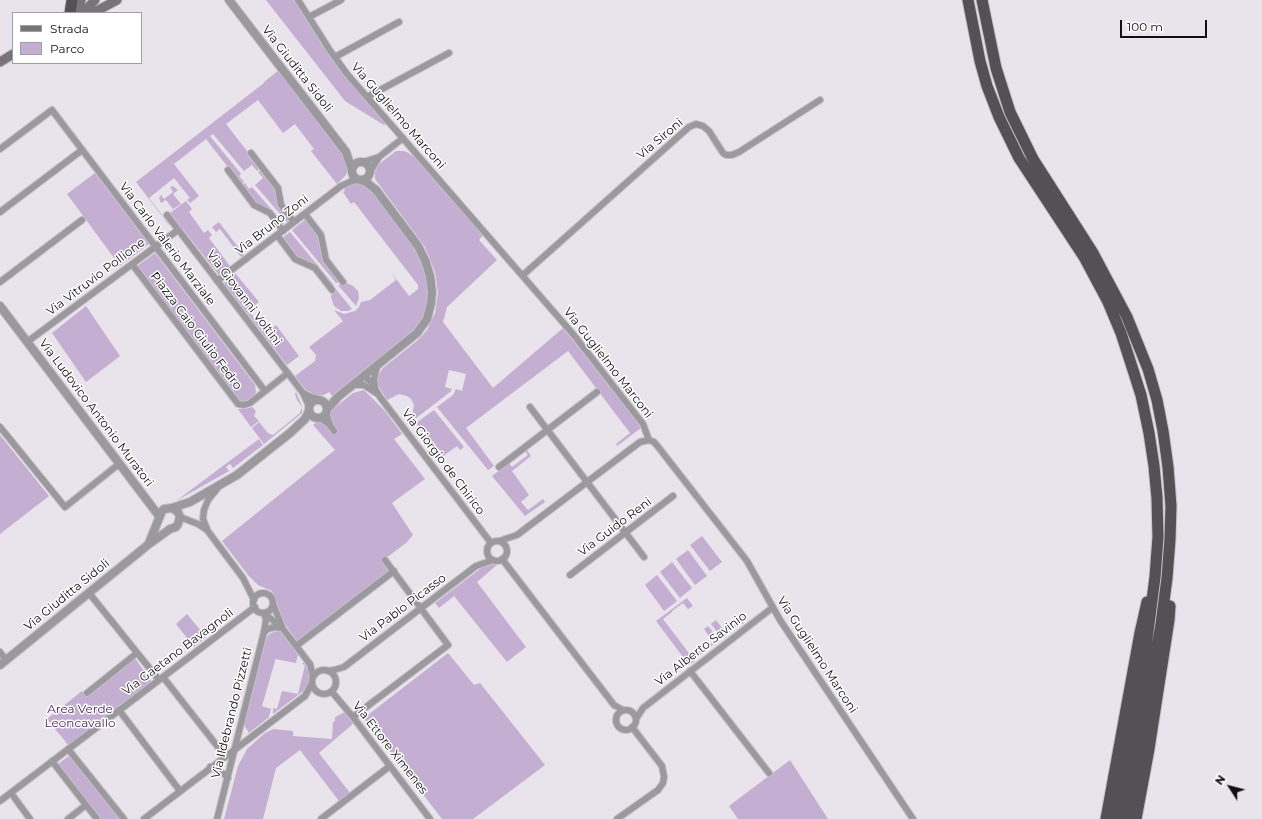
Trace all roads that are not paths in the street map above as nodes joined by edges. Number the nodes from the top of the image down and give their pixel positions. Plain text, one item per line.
1 (72, 0) edge
2 (81, 0) edge
3 (94, 0) edge
4 (117, 0) edge
5 (229, 0) edge
6 (298, 0) edge
7 (341, 0) edge
8 (968, 0) edge
9 (982, 0) edge
10 (70, 12) edge
11 (78, 12) edge
12 (84, 12) edge
13 (95, 12) edge
14 (309, 17) junction
15 (399, 22) dead end
16 (449, 52) dead end
17 (12, 55) edge
18 (335, 57) junction
19 (0, 62) edge
20 (367, 97) junction
21 (820, 100) dead end
22 (403, 138) junction
23 (0, 149) edge
24 (82, 150) junction
25 (346, 152) junction
26 (251, 153) dead end
27 (379, 157) junction
28 (362, 162) junction
29 (228, 170) dead end
30 (352, 170) junction
31 (370, 172) junction
32 (359, 180) junction
33 (341, 186) junction
34 (376, 190) junction
35 (0, 212) edge
36 (305, 214) junction
37 (167, 215) dead end
38 (82, 220) dead end
39 (294, 222) junction
40 (178, 230) junction
41 (283, 231) junction
42 (277, 235) junction
43 (155, 246) junction
44 (132, 264) junction
45 (523, 275) junction
46 (217, 281) junction
47 (0, 282) edge
48 (343, 282) dead end
49 (332, 290) dead end
50 (0, 306) edge
51 (27, 342) junction
52 (378, 365) junction
53 (288, 373) junction
54 (364, 376) junction
55 (353, 385) junction
56 (265, 391) junction
57 (597, 392) dead end
58 (303, 393) junction
59 (379, 395) junction
60 (339, 396) junction
61 (320, 400) junction
62 (530, 407) dead end
63 (309, 408) junction
64 (322, 414) junction
65 (0, 427) edge
66 (548, 430) junction
67 (334, 431) dead end
68 (290, 434) junction
69 (649, 440) junction
70 (1166, 449) junction
71 (119, 464) junction
72 (499, 467) dead end
73 (1155, 478) junction
74 (226, 482) junction
75 (587, 482) junction
76 (673, 496) dead end
77 (145, 498) junction
78 (190, 502) junction
79 (170, 508) junction
80 (180, 516) junction
81 (158, 518) junction
82 (191, 522) junction
83 (173, 528) junction
84 (208, 532) junction
85 (625, 532) junction
86 (517, 535) junction
87 (499, 541) junction
88 (491, 543) junction
89 (149, 544) junction
90 (487, 551) junction
91 (506, 552) junction
92 (644, 557) dead end
93 (502, 559) junction
94 (385, 560) dead end
95 (493, 560) junction
96 (476, 566) junction
97 (394, 571) junction
98 (570, 575) dead end
99 (243, 578) junction
100 (89, 593) junction
101 (262, 594) junction
102 (254, 600) junction
103 (273, 604) junction
104 (255, 607) junction
105 (421, 608) junction
106 (772, 608) junction
107 (264, 613) junction
108 (283, 629) junction
109 (264, 632) junction
110 (296, 646) junction
111 (0, 652) edge
112 (137, 653) junction
113 (3, 662) edge
114 (310, 664) junction
115 (344, 667) junction
116 (325, 671) junction
117 (690, 672) junction
118 (161, 679) junction
119 (313, 680) junction
120 (336, 682) junction
121 (332, 692) junction
122 (87, 693) dead end
123 (319, 693) junction
124 (305, 696) junction
125 (614, 705) junction
126 (643, 708) junction
127 (119, 710) junction
128 (626, 710) junction
129 (353, 717) junction
130 (616, 717) junction
131 (636, 719) junction
132 (241, 722) junction
133 (632, 727) junction
134 (250, 737) junction
135 (235, 748) junction
136 (68, 749) junction
137 (225, 756) junction
138 (52, 761) junction
139 (390, 766) junction
140 (210, 768) junction
141 (769, 773) dead end
142 (228, 778) junction
143 (180, 791) junction
144 (11, 793) junction
145 (0, 801) edge
146 (86, 805) junction
147 (30, 819) edge
148 (68, 819) edge
149 (97, 819) edge
150 (124, 819) edge
151 (144, 819) edge
152 (218, 819) edge
153 (321, 819) edge
154 (430, 819) edge
155 (617, 819) edge
156 (913, 819) edge
157 (1106, 819) edge
158 (1117, 819) edge
159 (1127, 819) edge
160 (1136, 819) edge

1 - 10 highway
2 - 11 main road
3 - 12 main road
4 - 13 main road
5 - 25 street, Via Giuditta Sidoli
6 - 14 street, Via Guglielmo Marconi
7 - 14 street
8 - 73 highway
9 - 70 highway
14 - 18 street, Via Guglielmo Marconi
15 - 18 street
16 - 20 street
17 - 19 main road
18 - 20 street, Via Guglielmo Marconi
20 - 22 street, Via Guglielmo Marconi
21 - 45 street, Via Sironi
22 - 27 street
22 - 45 street, Via Guglielmo Marconi
23 - 24 street, Via Carlo Valerio Marziale
24 - 35 street
24 - 43 street, Via Carlo Valerio Marziale
25 - 28 street, Via Giuditta Sidoli
25 - 30 street, Via Giuditta Sidoli
26 - 39 street
27 - 28 street
27 - 31 street
28 - 30 street
28 - 31 street
29 - 41 street
30 - 32 street
30 - 33 street, Via Bruno Zoni
31 - 32 street
31 - 34 street
32 - 33 street, Via Bruno Zoni
32 - 34 street
33 - 36 street, Via Bruno Zoni
34 - 52 street
36 - 39 street, Via Bruno Zoni
36 - 48 street
37 - 40 street, Via Giovanni Voltini
38 - 47 street
39 - 41 street, Via Bruno Zoni
40 - 43 street, Via Vitruvio Pollione
40 - 46 street, Via Giovanni Voltini
41 - 42 street, Via Bruno Zoni
42 - 46 street, Via Bruno Zoni
42 - 49 street
43 - 44 street, Via Vitruvio Pollione
43 - 56 street, Via Carlo Valerio Marziale
44 - 51 street, Via Vitruvio Pollione
44 - 56 street, Piazza Caio Giulio Fedro
45 - 69 street, Via Guglielmo Marconi
46 - 53 street, Via Giovanni Voltini
50 - 51 street, Via Ludovico Antonio Muratori
51 - 71 street, Via Ludovico Antonio Muratori
52 - 54 street
52 - 59 street, Via Giorgio de Chirico
53 - 56 street, Piazza Caio Giulio Fedro
53 - 58 street, Via Giovanni Voltini
54 - 55 street
54 - 59 street
55 - 59 street, Via Giorgio de Chirico
55 - 60 street
57 - 66 street
58 - 61 street
58 - 63 street, Via Giovanni Voltini
59 - 88 street, Via Giorgio de Chirico
60 - 61 street
60 - 64 street
61 - 63 street
61 - 64 street
62 - 66 street
63 - 64 street
63 - 68 street
64 - 67 street
64 - 68 street
65 - 71 street
66 - 72 street
66 - 75 street
68 - 74 street
69 - 75 street
69 - 106 street, Via Guglielmo Marconi
70 - 159 highway
70 - 160 highway
71 - 77 street, Via Ludovico Antonio Muratori
73 - 157 highway
73 - 158 highway
74 - 78 street
74 - 84 street
75 - 85 street
75 - 86 street
76 - 85 street, Via Guido Reni
77 - 79 street, Via Ludovico Antonio Muratori
77 - 81 street, Via Ludovico Antonio Muratori
78 - 79 street
78 - 80 street
79 - 80 street
79 - 81 street
80 - 82 street
80 - 83 street
81 - 83 street
81 - 89 street
82 - 83 street
82 - 84 street
83 - 89 street, Via Giuditta Sidoli
84 - 99 street
85 - 92 street
85 - 98 street, Via Guido Reni
86 - 87 street
86 - 91 street
87 - 88 street
87 - 91 street
88 - 90 street
89 - 100 street, Via Giuditta Sidoli
90 - 95 street
90 - 96 street, Via Pablo Picasso
91 - 93 street
93 - 95 street
93 - 125 street
94 - 97 street
95 - 96 street, Via Pablo Picasso
96 - 105 street, Via Pablo Picasso
97 - 105 street
97 - 110 street
99 - 101 street
99 - 102 street
100 - 112 street
100 - 113 street, Via Giuditta Sidoli
101 - 102 street
101 - 103 street
102 - 104 street
103 - 107 street
103 - 108 street
104 - 107 street
104 - 118 street, Via Gaetano Bavagnoli
105 - 115 street, Via Pablo Picasso
105 - 129 street
106 - 117 street, Via Alberto Savinio
106 - 156 street, Via Guglielmo Marconi
107 - 108 street
107 - 109 street, Via Ildebrando Pizzetti
108 - 109 street
108 - 110 street
109 - 132 street, Via Ildebrando Pizzetti
110 - 114 street
111 - 113 street
112 - 118 street
112 - 122 street
114 - 116 street
114 - 119 street
115 - 116 street, Via Pablo Picasso
115 - 120 street, Via Pablo Picasso
116 - 119 street, Via Pablo Picasso
116 - 120 street
117 - 126 street, Via Alberto Savinio
117 - 141 street
118 - 127 street, Via Gaetano Bavagnoli
118 - 137 street
119 - 123 street
119 - 124 street, Via Pablo Picasso
120 - 121 street, Via Pablo Picasso
121 - 123 street, Via Pablo Picasso
121 - 129 street, Via Ettore Ximenes
123 - 124 street, Via Pablo Picasso
124 - 134 street, Via Pablo Picasso
125 - 128 street
125 - 130 street
126 - 128 street
126 - 131 street
127 - 136 street, Via Gaetano Bavagnoli
127 - 143 street
128 - 130 street
128 - 131 street
129 - 139 street, Via Ettore Ximenes
130 - 133 street
131 - 133 street
132 - 134 street
132 - 135 street, Via Ildebrando Pizzetti
133 - 155 street
134 - 135 street, Via Pablo Picasso
135 - 137 street, Via Pablo Picasso
135 - 142 street, Via Ildebrando Pizzetti
136 - 138 street, Via Gaetano Bavagnoli
136 - 150 street
137 - 140 street, Via Pablo Picasso
138 - 144 street, Via Gaetano Bavagnoli
138 - 146 street
139 - 153 street
139 - 154 street, Via Ettore Ximenes
140 - 142 street
140 - 143 street, Via Pablo Picasso
142 - 152 street, Via Ildebrando Pizzetti
143 - 151 street, Via Pablo Picasso
144 - 145 street, Via Gaetano Bavagnoli
144 - 147 street
146 - 148 street
146 - 149 street

